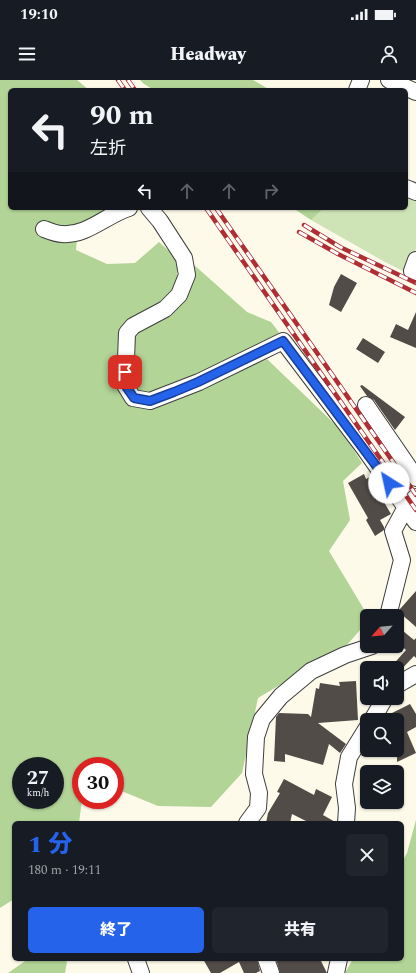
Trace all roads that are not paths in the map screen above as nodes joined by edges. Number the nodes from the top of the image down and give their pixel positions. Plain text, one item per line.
1 (389, 80) edge
2 (407, 88) edge
3 (124, 210) edge
4 (151, 210) edge
5 (44, 229) dead end
6 (416, 260) edge
7 (416, 272) edge
8 (366, 405) dead end
9 (416, 478) edge
10 (411, 502) edge
11 (416, 522) edge
12 (390, 609) edge
13 (360, 650) edge
14 (360, 740) edge
15 (248, 821) edge
16 (346, 821) edge
17 (137, 961) edge
18 (267, 961) edge
19 (339, 961) edge
20 (141, 973) edge
21 (271, 973) edge
22 (336, 973) edge

1 - 2 street
3 - 5 street
4 - 10 street
6 - 7 street
8 - 9 street
10 - 11 street
10 - 12 street
13 - 15 street
14 - 16 street
17 - 20 street
18 - 21 street
19 - 22 street

